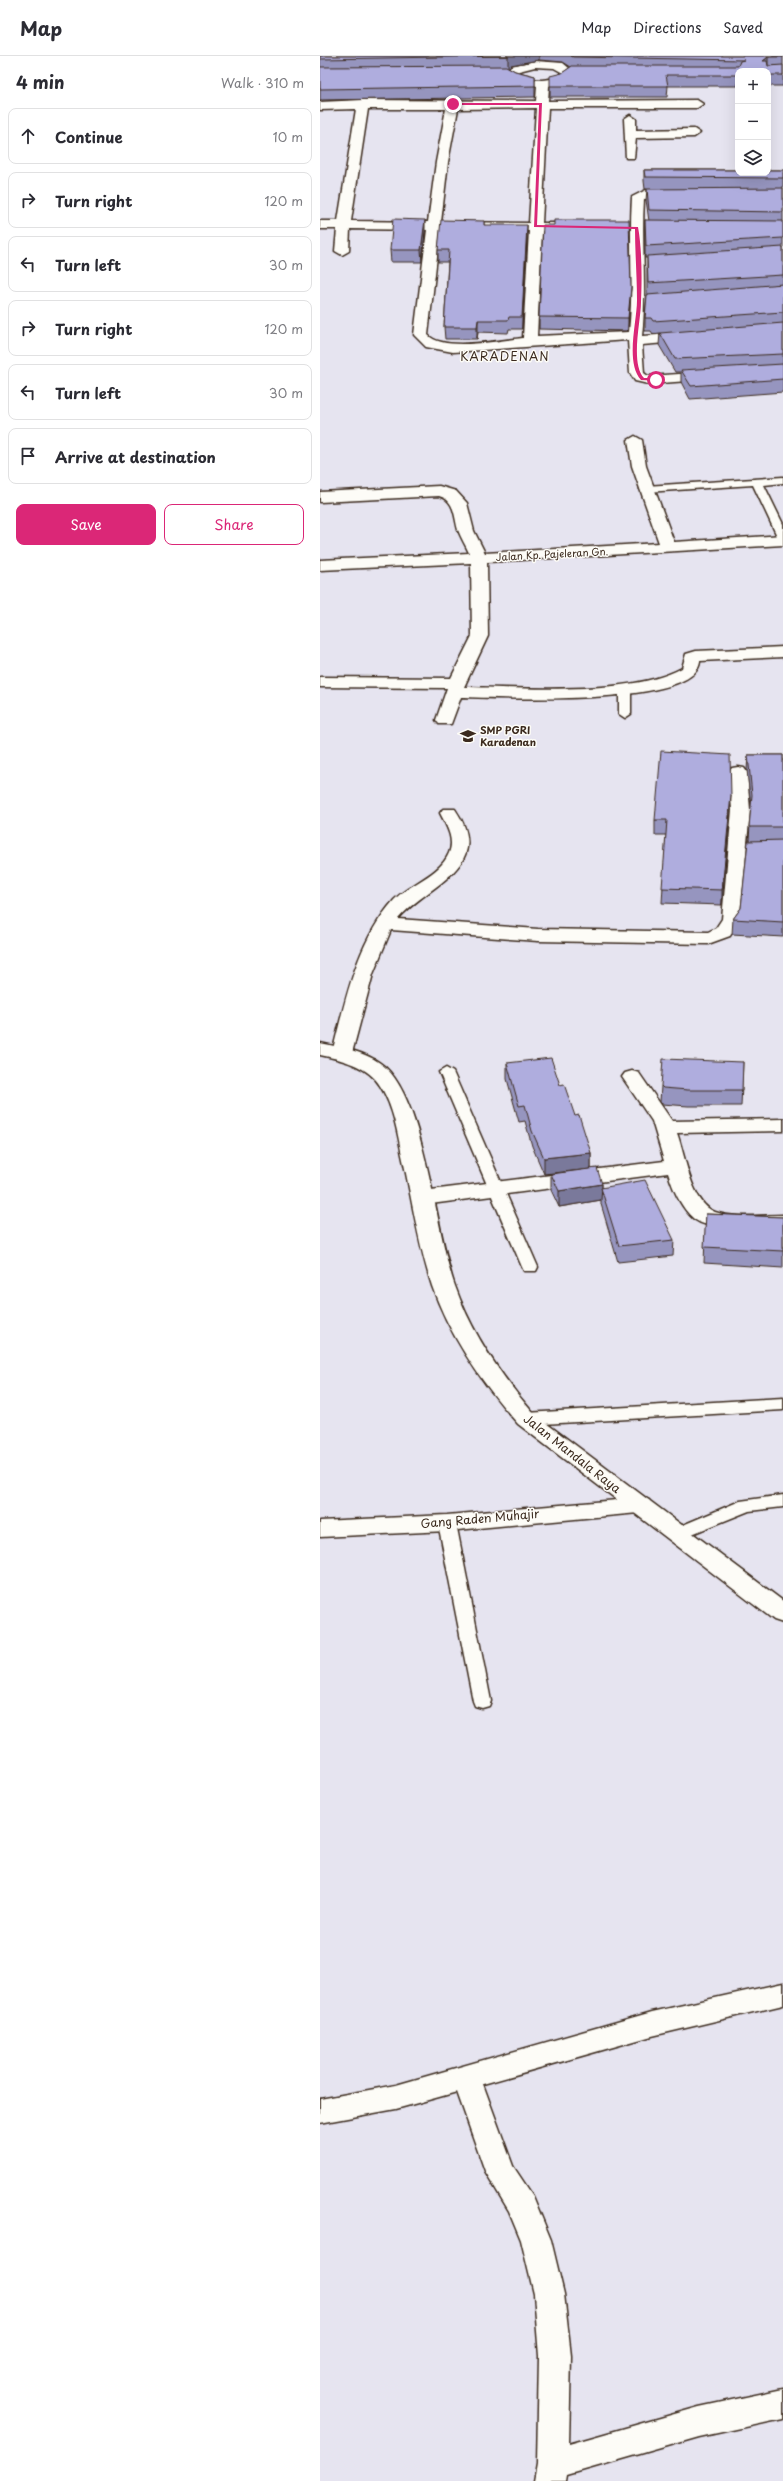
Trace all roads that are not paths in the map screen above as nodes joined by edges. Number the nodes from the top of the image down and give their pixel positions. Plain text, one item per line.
1 (547, 60) edge
2 (569, 73) junction
3 (584, 73) edge
4 (543, 82) junction
5 (363, 104) junction
6 (453, 104) junction
7 (541, 104) junction
8 (631, 104) junction
9 (697, 104) dead end
10 (320, 106) edge
11 (694, 133) dead end
12 (630, 134) junction
13 (630, 155) dead end
14 (689, 194) edge
15 (320, 225) edge
16 (344, 225) junction
17 (435, 226) junction
18 (536, 226) junction
19 (590, 227) edge
20 (621, 228) edge
21 (636, 228) junction
22 (652, 228) edge
23 (342, 251) dead end
24 (653, 263) edge
25 (638, 264) junction
26 (655, 301) edge
27 (639, 302) junction
28 (706, 336) edge
29 (635, 339) junction
30 (530, 341) junction
31 (722, 375) edge
32 (635, 440) dead end
33 (783, 480) edge
34 (757, 482) junction
35 (646, 489) junction
36 (320, 497) edge
37 (783, 536) edge
38 (783, 540) edge
39 (668, 547) junction
40 (479, 557) junction
41 (320, 565) edge
42 (783, 652) edge
43 (320, 682) edge
44 (455, 687) junction
45 (625, 691) junction
46 (625, 714) dead end
47 (445, 720) dead end
48 (738, 772) dead end
49 (448, 813) dead end
50 (385, 924) junction
51 (320, 1049) edge
52 (342, 1053) junction
53 (446, 1072) dead end
54 (632, 1077) dead end
55 (783, 1126) edge
56 (665, 1127) junction
57 (676, 1166) junction
58 (496, 1190) junction
59 (423, 1198) junction
60 (783, 1222) edge
61 (530, 1267) dead end
62 (783, 1404) edge
63 (526, 1419) junction
64 (783, 1501) edge
65 (640, 1506) junction
66 (447, 1523) junction
67 (320, 1529) edge
68 (677, 1534) junction
69 (783, 1614) edge
70 (482, 1701) dead end
71 (783, 1994) edge
72 (466, 2077) junction
73 (320, 2111) edge
74 (783, 2404) edge
75 (552, 2472) edge

1 - 2 street
1 - 4 street
2 - 3 street
2 - 4 street
4 - 7 street
5 - 6 street
5 - 10 street
5 - 16 street
6 - 7 street
6 - 17 street
7 - 8 street
7 - 18 street
8 - 9 street
8 - 12 street
11 - 12 street
12 - 13 street
14 - 21 street
15 - 16 street
16 - 17 street
16 - 23 street
17 - 18 street
17 - 30 street
18 - 19 street
18 - 30 street
20 - 21 street
21 - 22 street
21 - 25 street
24 - 25 street
25 - 27 street
26 - 27 street
27 - 29 street
28 - 29 street
29 - 30 street
29 - 31 street
32 - 35 street
33 - 34 lane
34 - 35 lane
34 - 37 lane
35 - 39 street
36 - 40 street
38 - 39 street, Jalan Kp. Pajeleran Gn.
39 - 40 street, Jalan Kp. Pajeleran Gn.
40 - 41 street, Jalan Kp. Pajeleran Gn.
40 - 44 street
42 - 45 street
43 - 44 street
44 - 45 street
44 - 47 street
45 - 46 lane
48 - 50 street
49 - 50 street
50 - 52 street
51 - 52 street, Jalan Mandala Raya
52 - 59 street, Jalan Mandala Raya
53 - 58 lane
54 - 56 street
55 - 56 street
56 - 57 street
57 - 58 street
57 - 60 street
58 - 59 street
58 - 61 lane
59 - 63 street, Jalan Mandala Raya
62 - 63 lane
63 - 65 street, Jalan Mandala Raya
64 - 68 lane
65 - 66 street, Gang Raden Muhajir
65 - 68 street, Jalan Mandala Raya
66 - 67 street, Gang Raden Muhajir
66 - 70 lane
68 - 69 street, Jalan Mandala Raya
71 - 72 street
72 - 73 street
72 - 75 street
74 - 75 street

